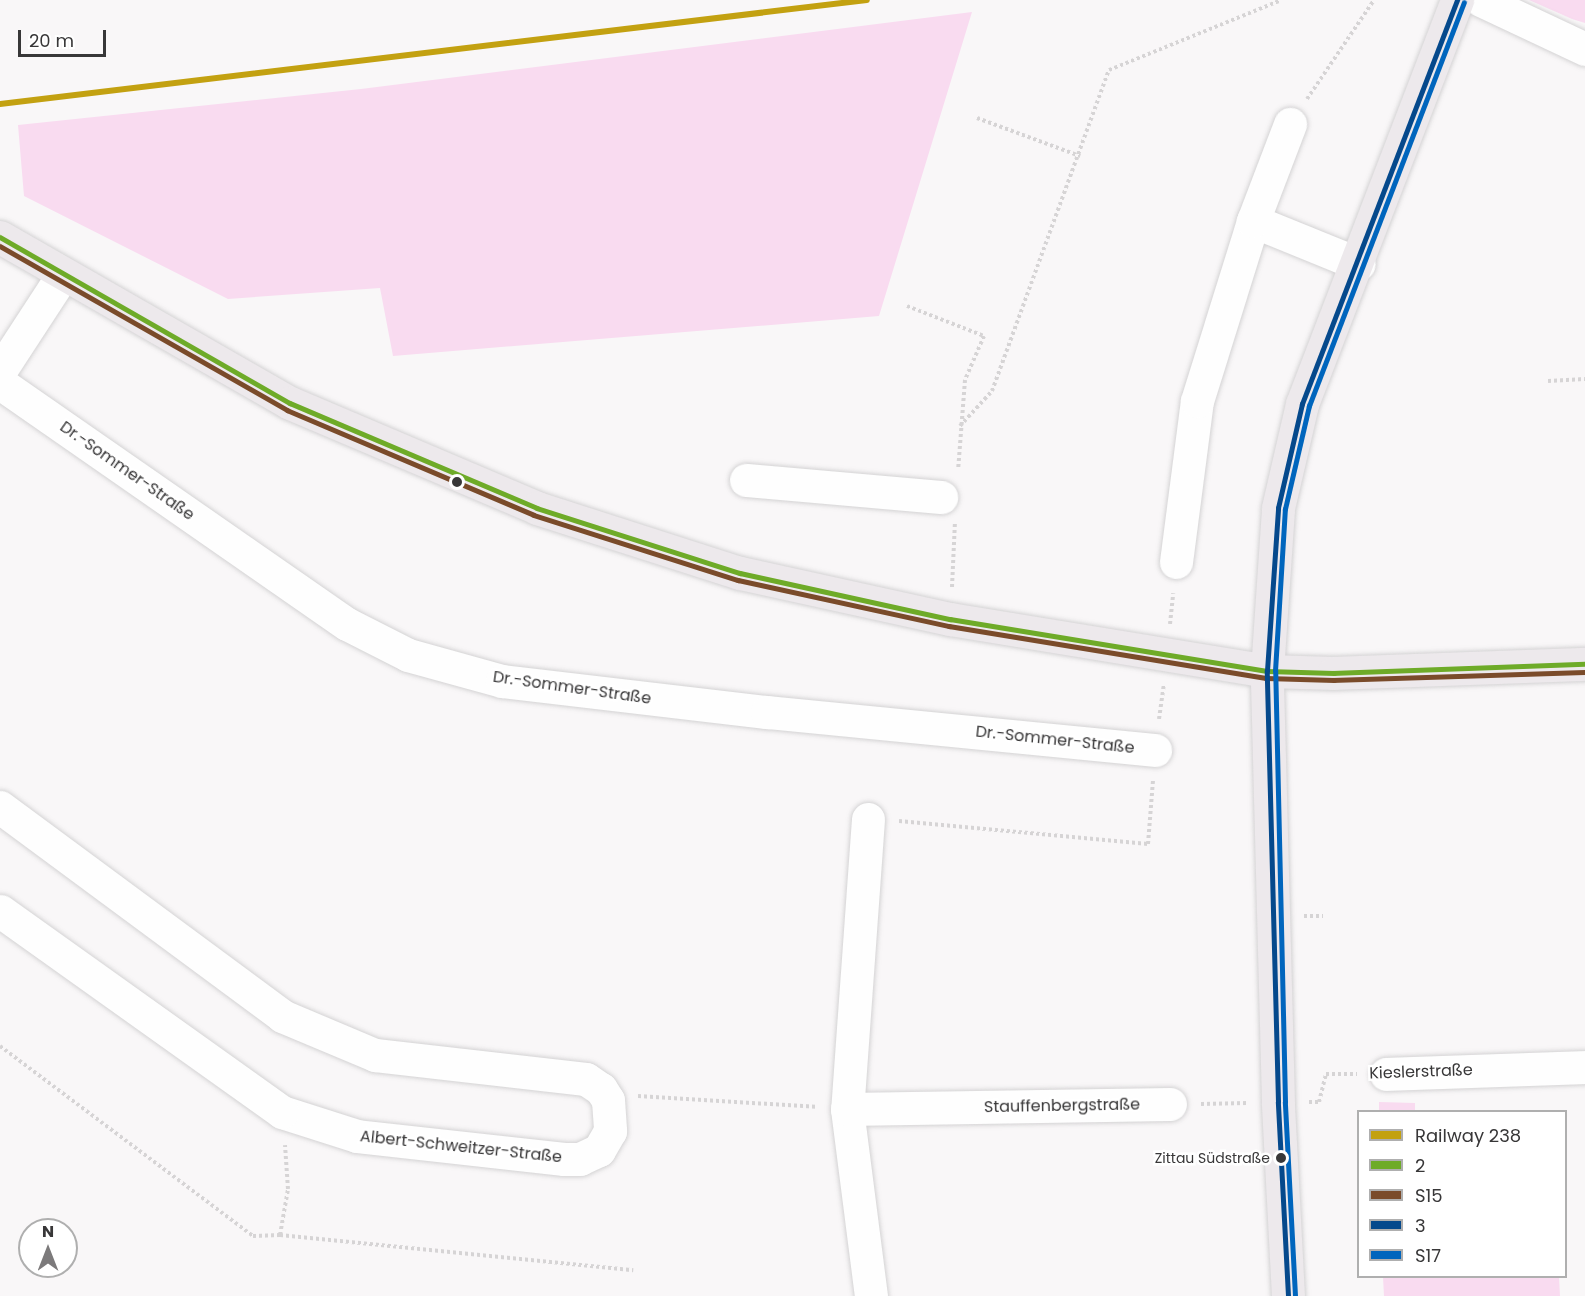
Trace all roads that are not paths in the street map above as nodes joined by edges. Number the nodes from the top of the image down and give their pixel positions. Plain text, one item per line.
1 (1457, 0) edge
2 (1481, 0) edge
3 (1585, 49) edge
4 (1290, 124) road end
5 (1253, 221) junction
6 (0, 237) edge
7 (1359, 264) junction
8 (62, 276) junction
9 (0, 371) edge
10 (0, 383) edge
11 (746, 480) dead end
12 (941, 497) dead end
13 (1176, 562) road end
14 (1585, 664) edge
15 (1267, 670) junction
16 (1155, 750) road end
17 (0, 807) edge
18 (868, 819) road end
19 (0, 911) edge
20 (1585, 1067) edge
21 (1386, 1074) road end
22 (1170, 1104) road end
23 (846, 1109) junction
24 (871, 1296) edge
25 (1288, 1296) edge

1 - 7 main road
2 - 3 street
4 - 5 street
5 - 7 street
5 - 13 street
6 - 8 main road
7 - 15 main road
8 - 9 street
8 - 15 main road
10 - 16 street, Dr.-Sommer-Straße
11 - 12 street
14 - 15 main road
15 - 25 main road
17 - 19 street, Albert-Schweitzer-Straße
18 - 23 street
20 - 21 street, Kieslerstraße
22 - 23 street, Stauffenbergstraße
23 - 24 street

